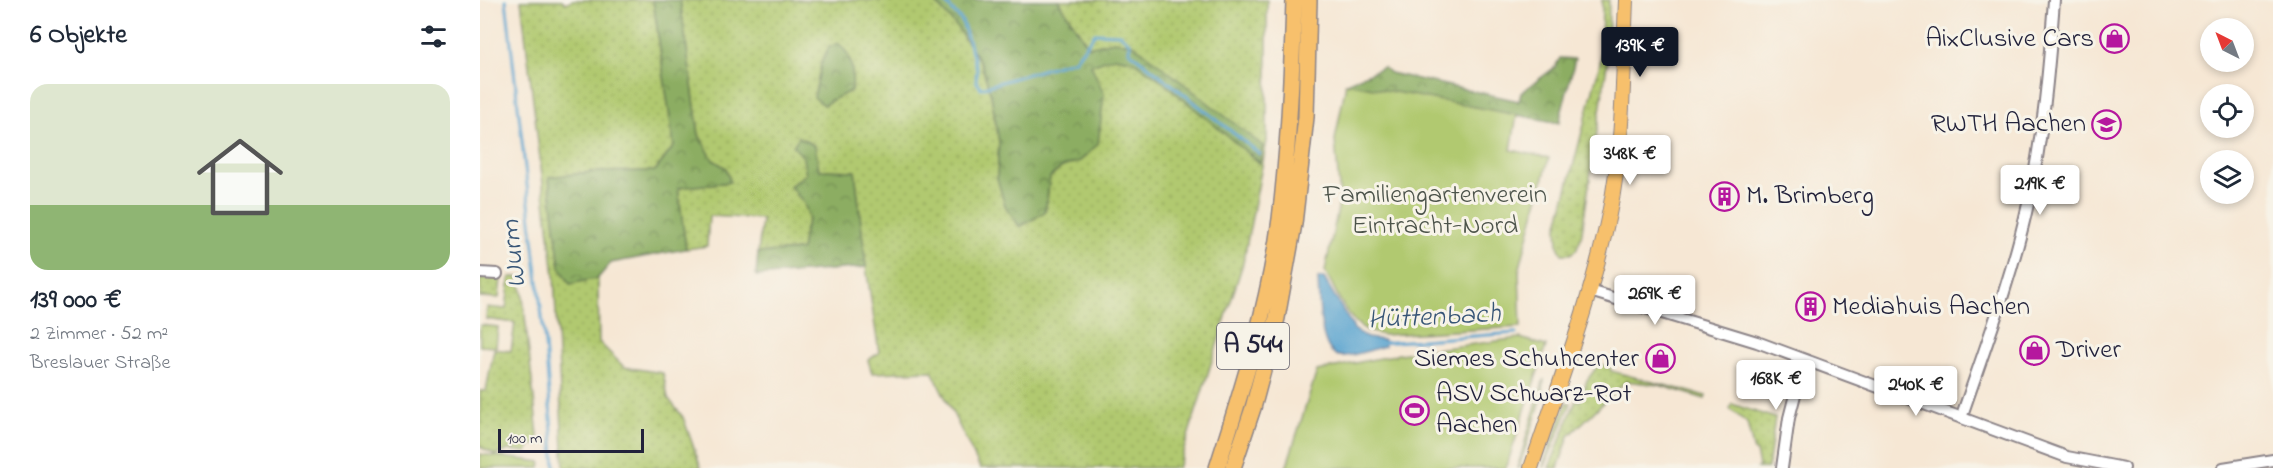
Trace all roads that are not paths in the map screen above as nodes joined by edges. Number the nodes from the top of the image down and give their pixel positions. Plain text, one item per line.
1 (1294, 0) edge
2 (1309, 0) edge
3 (1626, 0) edge
4 (2054, 0) edge
5 (480, 273) edge
6 (497, 274) dead end
7 (1590, 291) junction
8 (1804, 360) junction
9 (1961, 418) junction
10 (2273, 460) edge
11 (1217, 468) edge
12 (1233, 468) edge
13 (1531, 468) edge
14 (1782, 468) edge
15 (2124, 468) edge
16 (2223, 468) edge

1 - 11 highway, A 544
2 - 12 highway, A 544
3 - 7 main road
4 - 9 street
5 - 6 street
7 - 8 street
7 - 13 main road
8 - 9 street
8 - 14 street
9 - 15 street
10 - 16 street

